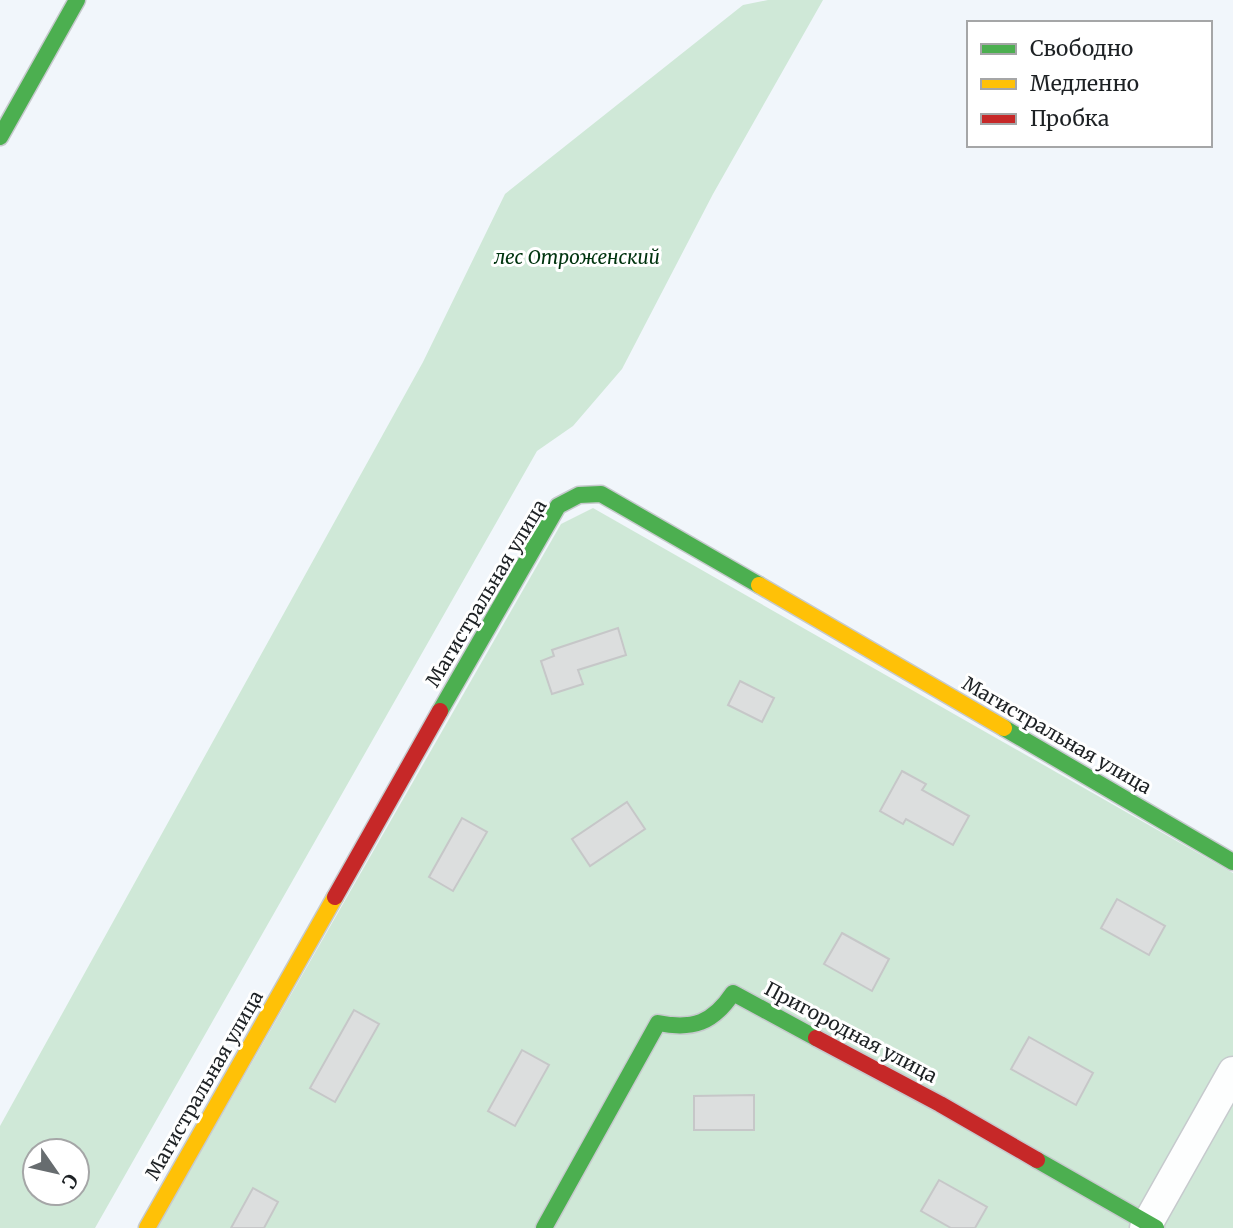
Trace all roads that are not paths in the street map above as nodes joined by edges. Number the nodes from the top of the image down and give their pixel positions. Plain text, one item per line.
1 (77, 0) edge
2 (0, 137) edge
3 (1233, 862) edge
4 (1233, 1072) edge
5 (1150, 1226) edge
6 (147, 1228) edge
7 (544, 1228) edge

1 - 2 street
3 - 6 street, Магистральная улица
4 - 5 street
5 - 7 street, Пригородная улица

